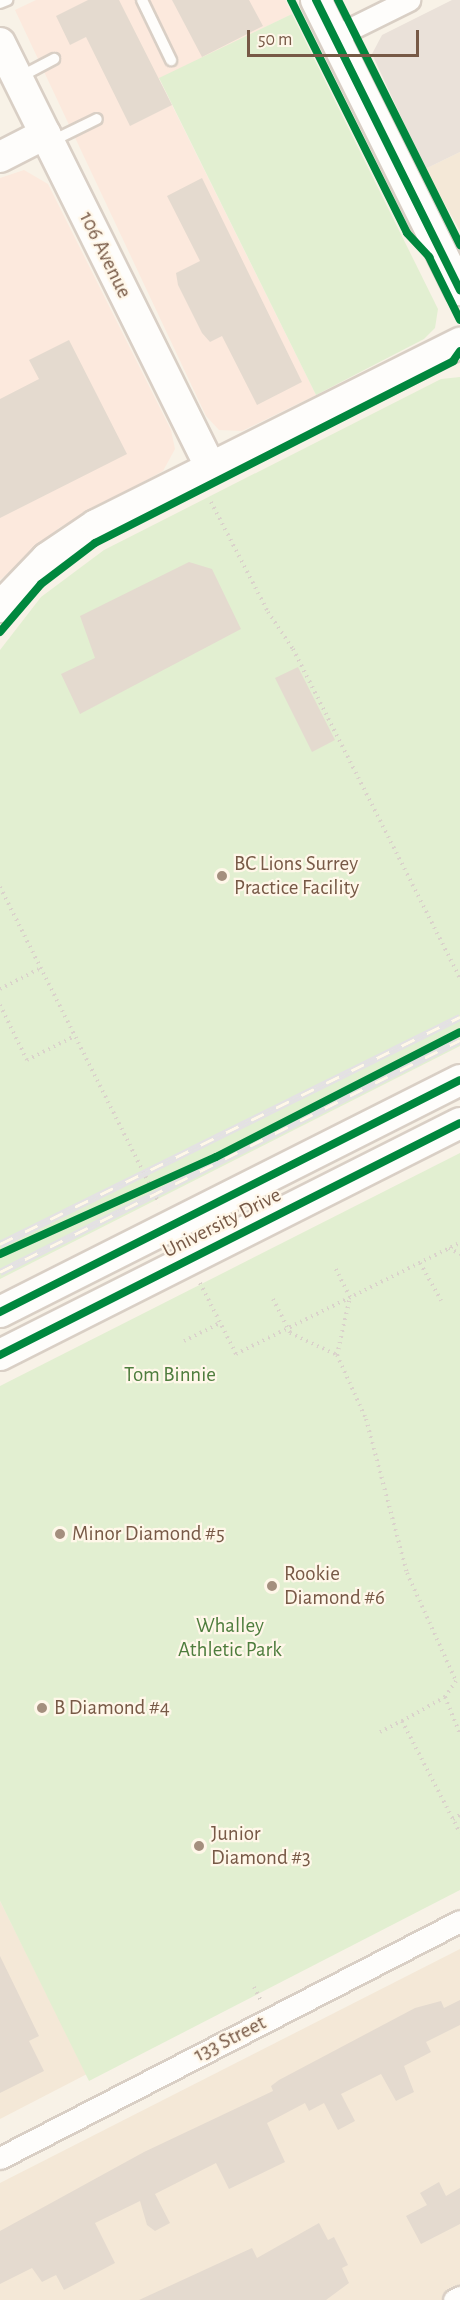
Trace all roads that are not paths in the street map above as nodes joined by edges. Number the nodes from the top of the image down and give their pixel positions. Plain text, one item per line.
1 (7, 0) edge
2 (142, 0) edge
3 (316, 0) edge
4 (409, 0) edge
5 (0, 3) edge
6 (334, 37) junction
7 (0, 42) edge
8 (54, 59) dead end
9 (171, 60) dead end
10 (18, 78) junction
11 (97, 119) dead end
12 (47, 138) junction
13 (0, 157) edge
14 (460, 290) edge
15 (460, 343) edge
16 (211, 468) junction
17 (0, 607) edge
18 (460, 1080) edge
19 (460, 1123) edge
20 (0, 1312) edge
21 (0, 1355) edge
22 (460, 1921) edge
23 (0, 2158) edge
24 (460, 2297) edge
25 (454, 2300) edge

1 - 5 lane
2 - 9 lane
3 - 6 street
4 - 6 street
6 - 14 street
7 - 10 street, 106 Avenue
8 - 10 lane
10 - 12 street, 106 Avenue
11 - 12 lane
12 - 13 street
12 - 16 street, 106 Avenue
15 - 16 street
16 - 17 street
18 - 20 street, University Drive
19 - 21 street, University Drive
22 - 23 street, 133 Street
24 - 25 street

